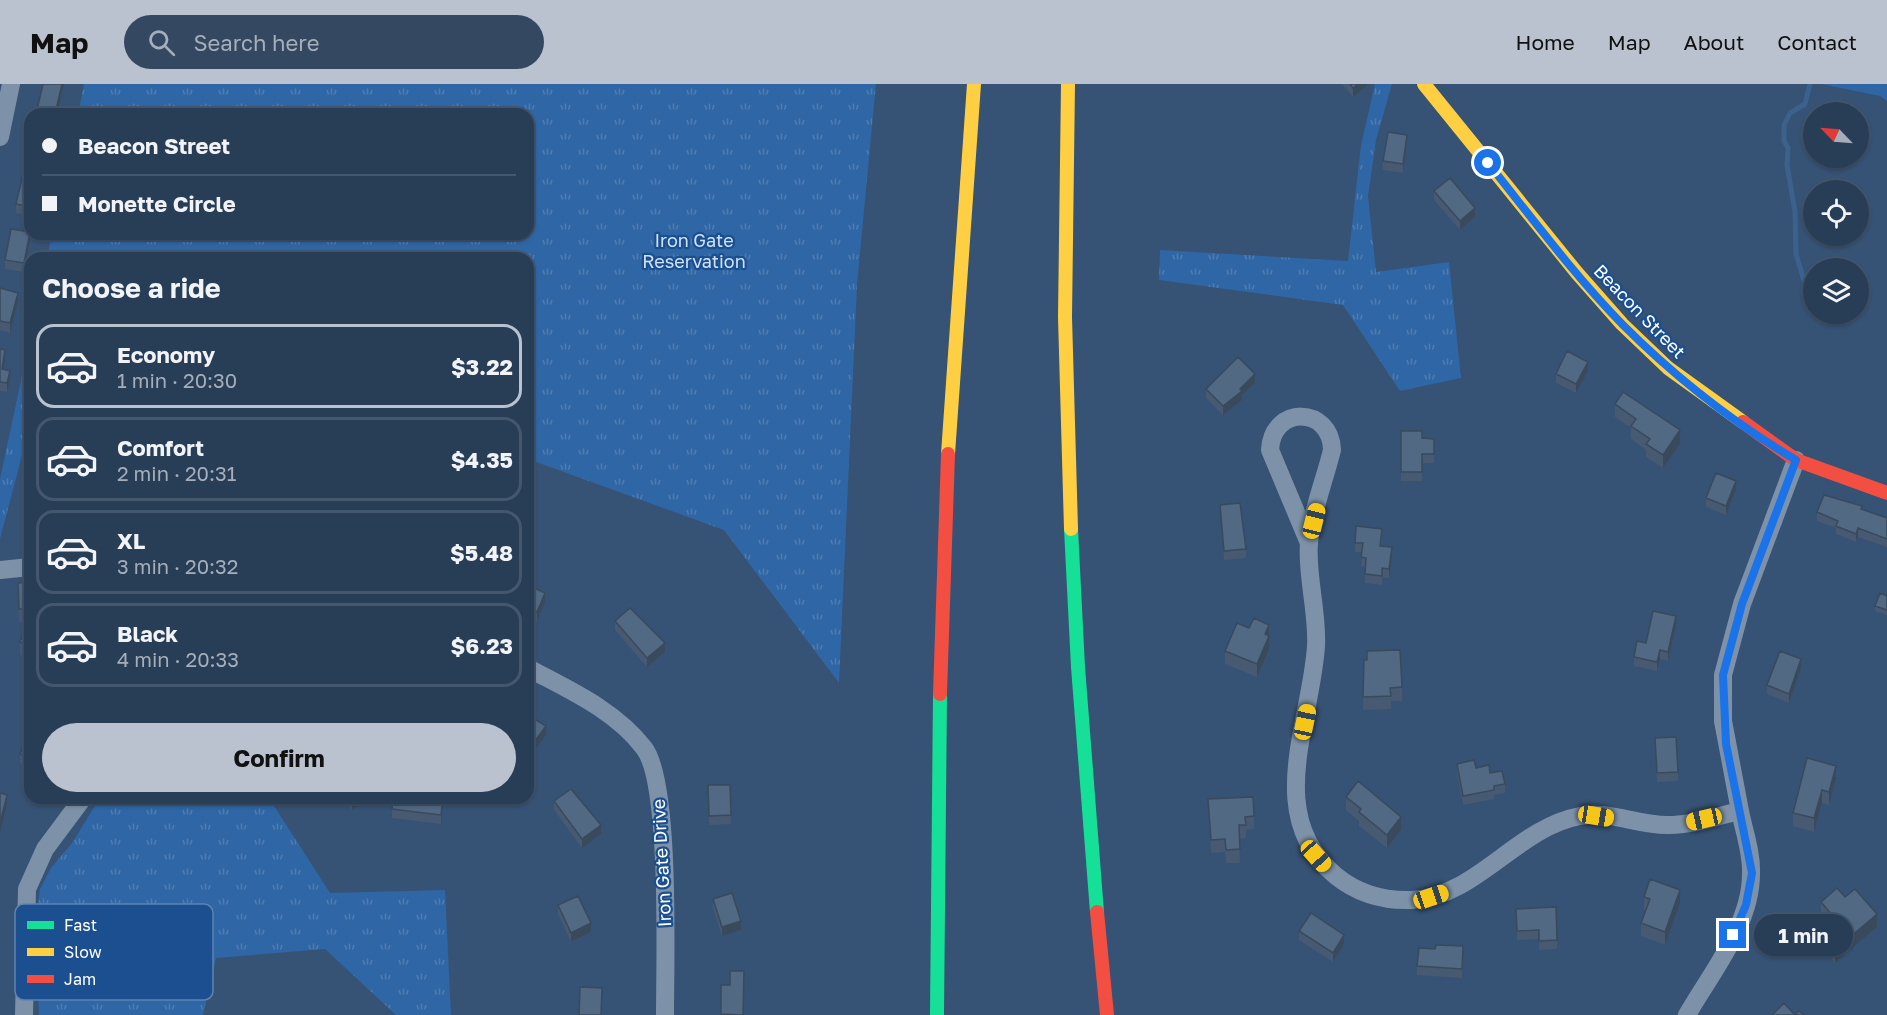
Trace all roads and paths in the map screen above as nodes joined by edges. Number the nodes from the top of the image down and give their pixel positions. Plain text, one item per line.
1 (11, 84) edge
2 (974, 84) edge
3 (1068, 84) edge
4 (1424, 84) edge
5 (2, 118) edge
6 (0, 137) edge
7 (1796, 460) junction
8 (1887, 493) edge
9 (1309, 543) junction
10 (24, 568) edge
11 (0, 570) edge
12 (534, 671) edge
13 (79, 804) edge
14 (1740, 811) junction
15 (27, 904) edge
16 (24, 1000) edge
17 (24, 1015) edge
18 (665, 1015) edge
19 (937, 1015) edge
20 (1107, 1015) edge
21 (1687, 1015) edge

1 - 5 street
2 - 19 main road
3 - 20 main road
4 - 7 main road, Beacon Street
5 - 6 street
7 - 8 main road, Beacon Street
7 - 14 street
9 - 9 street
9 - 14 street
10 - 11 street
12 - 18 street, Iron Gate Drive
13 - 15 street
14 - 21 street
16 - 17 street

